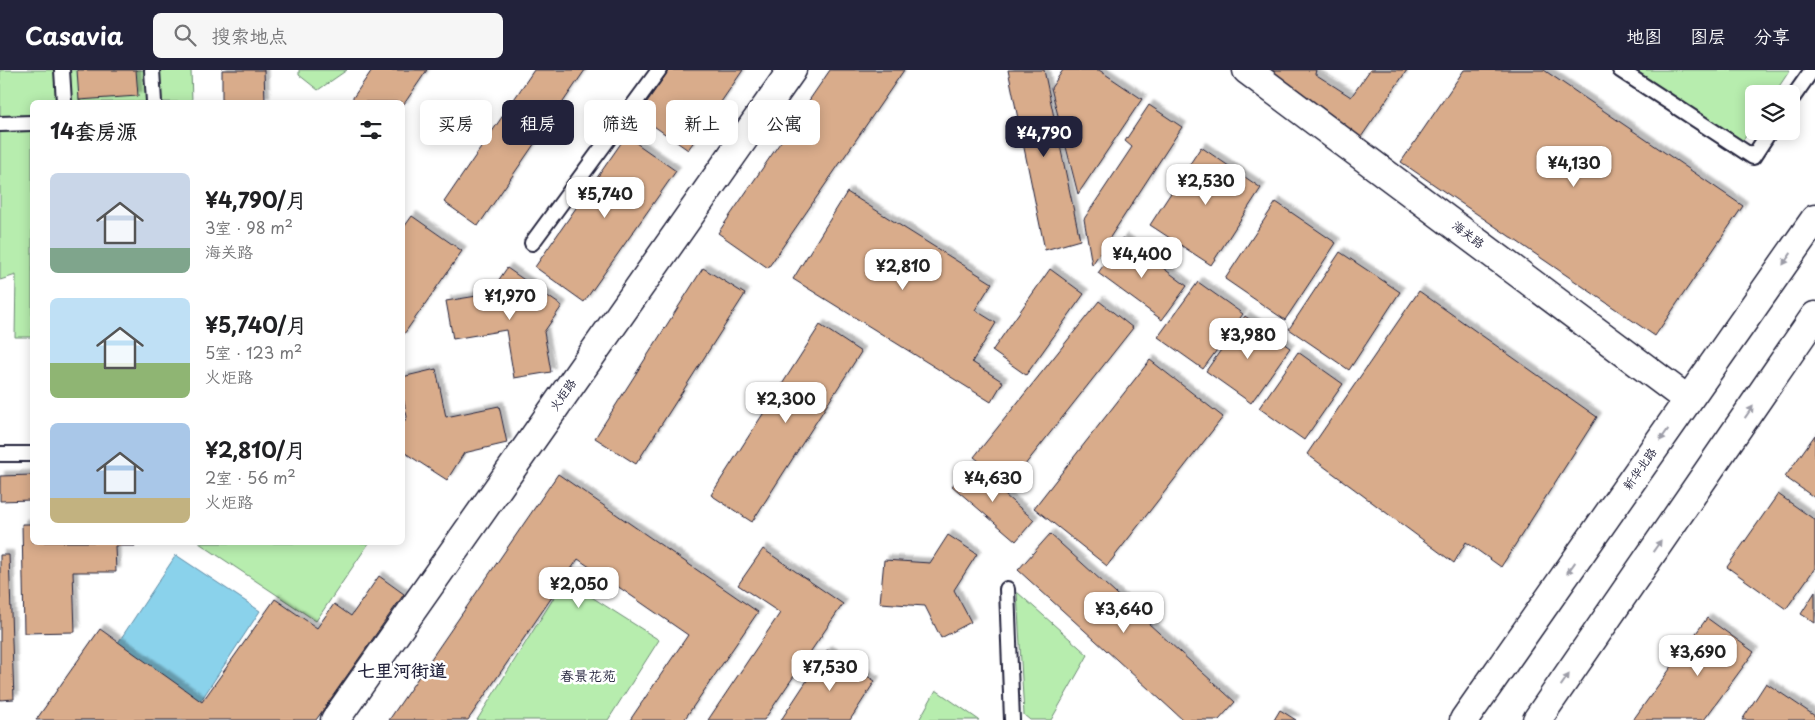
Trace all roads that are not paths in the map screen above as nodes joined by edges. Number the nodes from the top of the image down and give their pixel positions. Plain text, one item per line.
1 (62, 70) edge
2 (152, 70) edge
3 (659, 70) edge
4 (792, 70) edge
5 (1247, 70) edge
6 (1620, 70) edge
7 (1812, 70) edge
8 (1800, 87) edge
9 (64, 100) edge
10 (154, 100) edge
11 (30, 123) edge
12 (0, 124) edge
13 (1764, 140) edge
14 (1815, 219) edge
15 (532, 244) dead end
16 (1815, 316) edge
17 (1688, 400) junction
18 (0, 454) edge
19 (30, 454) edge
20 (1007, 589) dead end
21 (334, 720) edge
22 (1012, 720) edge
23 (1464, 720) edge
24 (1538, 720) edge

1 - 9 lane
2 - 10 lane
3 - 15 lane
4 - 21 street, 火炬路
5 - 17 street, 海关路
6 - 13 lane
7 - 8 lane
11 - 12 lane
14 -> 17 street, 新华北路
24 -> 16 street
17 -> 23 street, 新华北路
18 - 19 lane
20 - 22 lane

